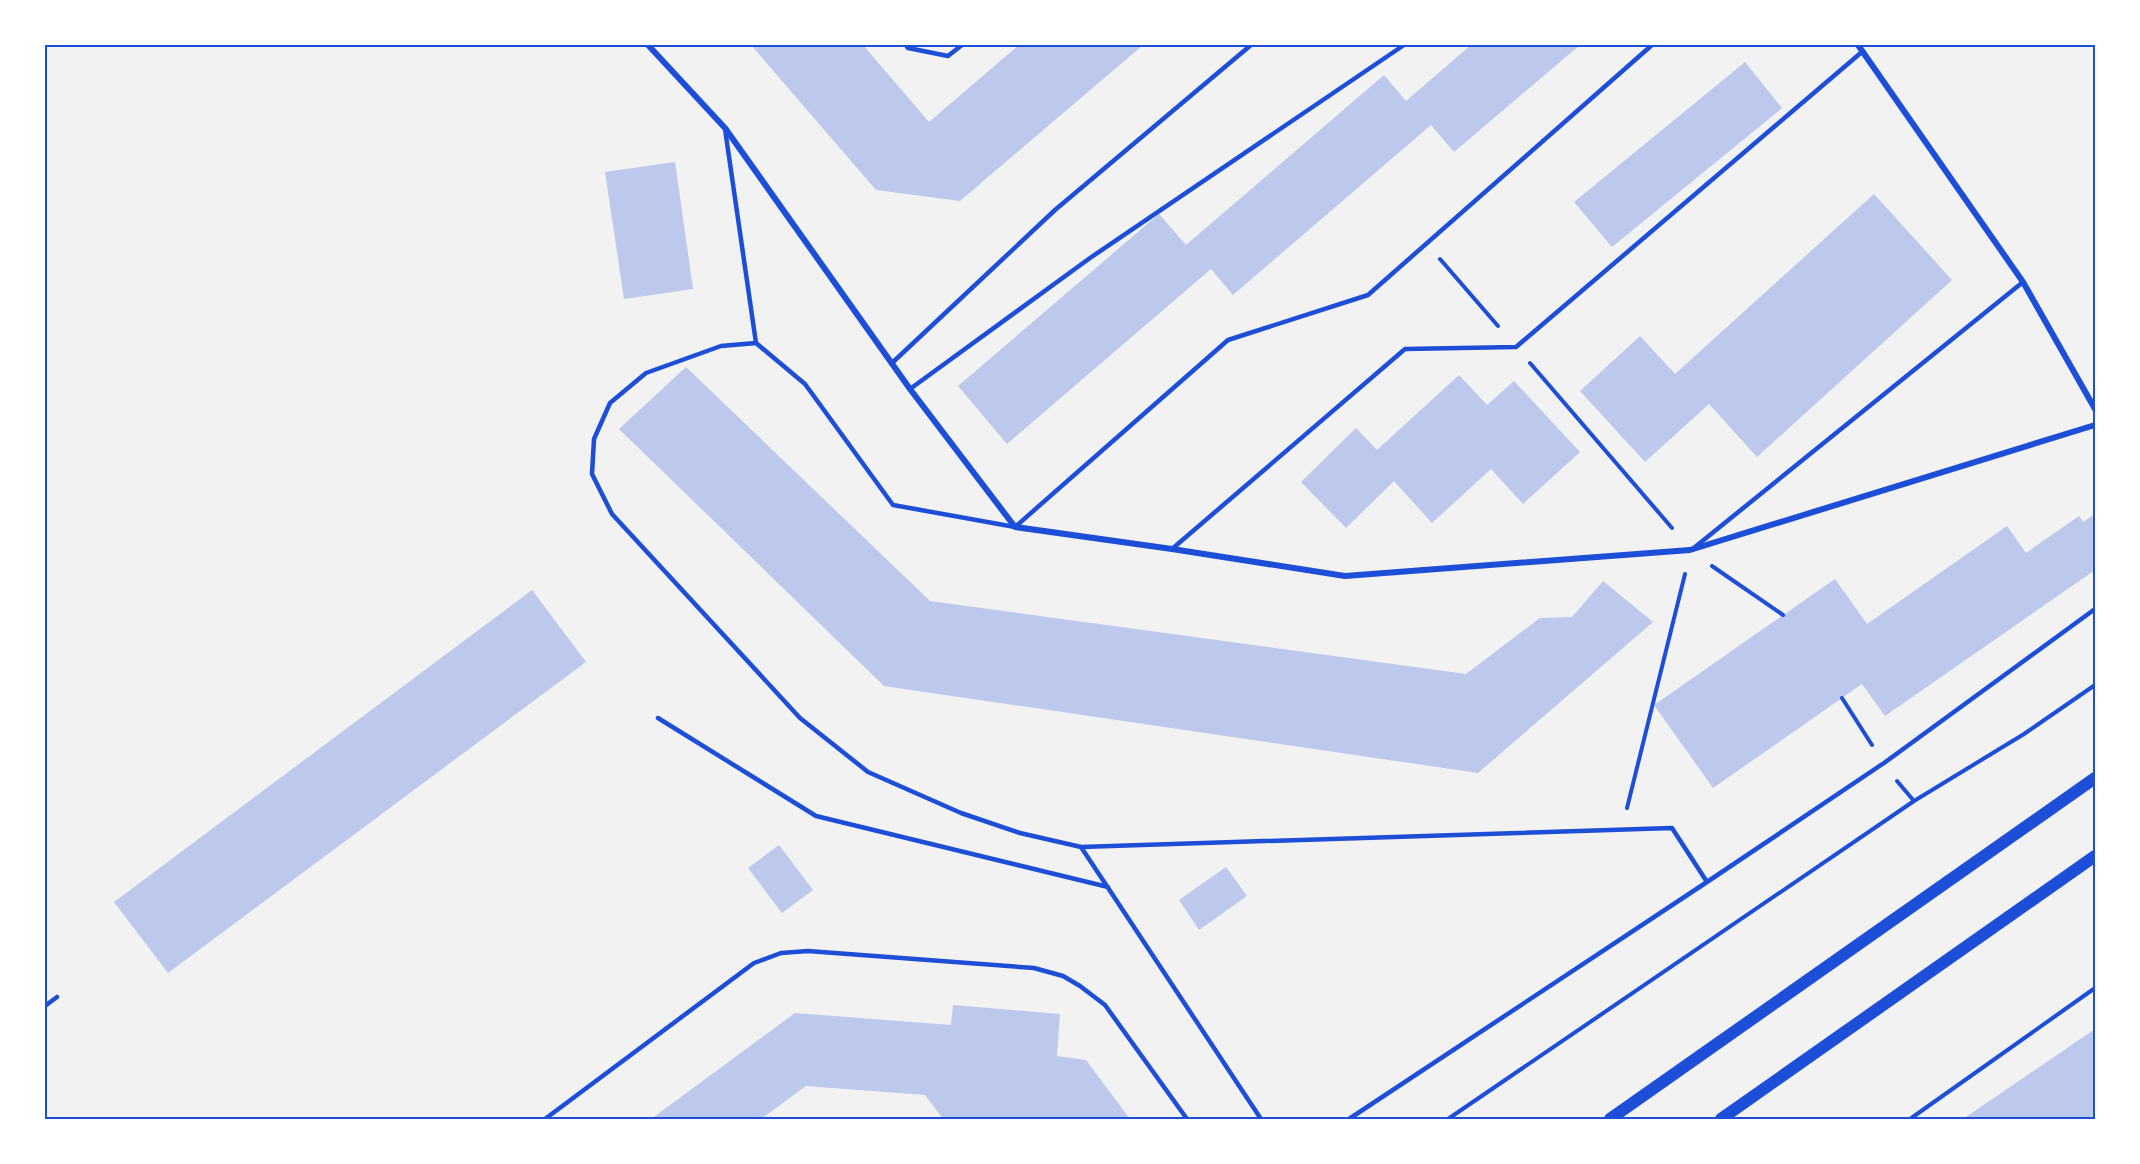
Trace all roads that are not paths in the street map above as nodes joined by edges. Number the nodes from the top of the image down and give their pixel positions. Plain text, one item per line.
1 (648, 45) edge
2 (906, 45) edge
3 (962, 45) edge
4 (1251, 45) edge
5 (1404, 45) edge
6 (1652, 45) edge
7 (1858, 45) edge
8 (1863, 51) junction
9 (725, 128) junction
10 (2023, 282) junction
11 (756, 343) junction
12 (892, 363) junction
13 (910, 389) junction
14 (2095, 409) edge
15 (2095, 425) edge
16 (1015, 527) junction
17 (1172, 549) junction
18 (1690, 550) junction
19 (2095, 609) edge
20 (658, 718) dead end
21 (2095, 778) edge
22 (1081, 847) junction
23 (2095, 856) edge
24 (1707, 882) junction
25 (1108, 887) junction
26 (57, 997) dead end
27 (45, 1006) edge
28 (545, 1119) edge
29 (1187, 1119) edge
30 (1261, 1119) edge
31 (1349, 1119) edge
32 (1610, 1119) edge
33 (1721, 1119) edge

1 - 9 street
2 - 3 lane
4 - 12 lane
5 - 13 lane
6 - 16 lane
7 - 8 street
8 - 10 street
8 - 17 lane
9 - 11 lane
9 - 12 street
10 - 14 street
10 - 18 lane
11 - 16 lane
11 - 22 lane
12 - 13 street
13 - 16 street
15 - 18 street
16 - 17 street
17 - 18 street
19 - 24 lane
20 - 25 lane
21 - 32 main road
22 - 24 lane
22 - 25 lane
23 - 33 main road
24 - 31 lane
25 - 30 lane
26 - 27 lane
28 - 29 lane

